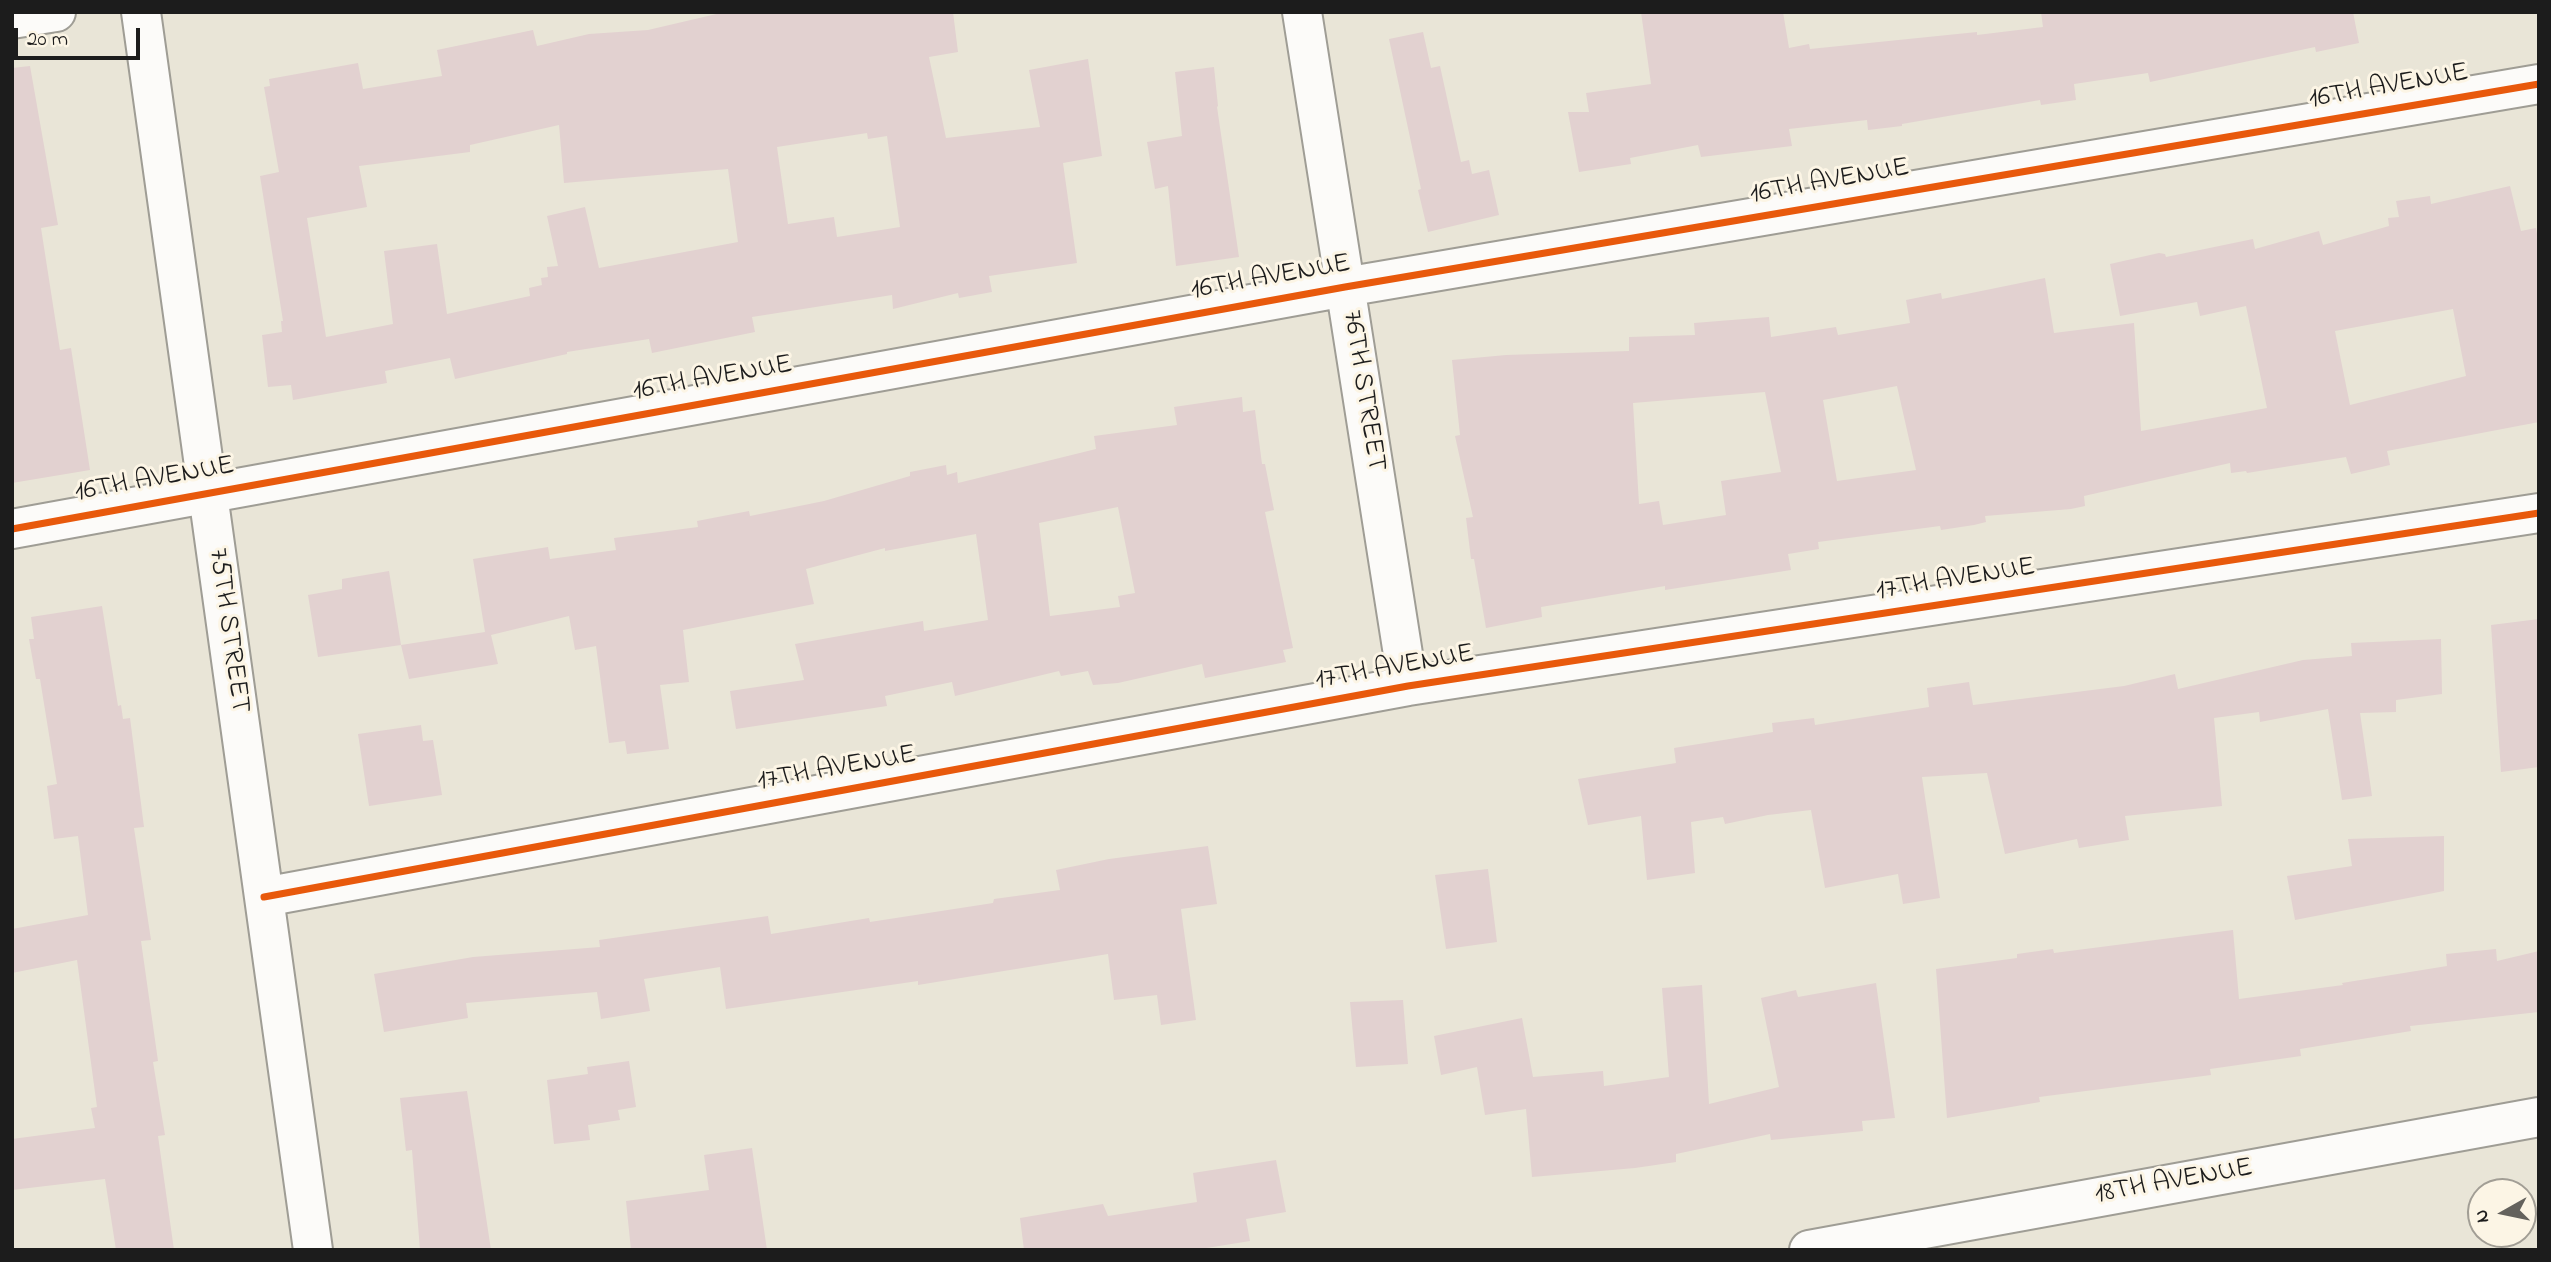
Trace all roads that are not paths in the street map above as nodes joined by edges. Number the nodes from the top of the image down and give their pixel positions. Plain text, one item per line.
1 (56, 12) edge
2 (141, 12) edge
3 (1302, 12) edge
4 (12, 19) edge
5 (2539, 84) edge
6 (1345, 287) junction
7 (207, 492) junction
8 (2539, 513) edge
9 (12, 529) edge
10 (1408, 686) junction
11 (264, 897) junction
12 (2539, 1117) edge
13 (313, 1250) edge
14 (1809, 1250) edge

1 - 4 street
2 - 7 street, 75TH STREET
3 - 6 street, 76TH STREET
5 - 6 street, 16TH AVENUE
6 - 7 street, 16TH AVENUE
6 - 10 street, 76TH STREET
7 - 9 street, 16TH AVENUE
7 - 11 street, 75TH STREET
8 - 10 street, 17TH AVENUE
10 - 11 street, 17TH AVENUE
11 - 13 street, 75TH STREET
12 - 14 street, 18TH AVENUE

